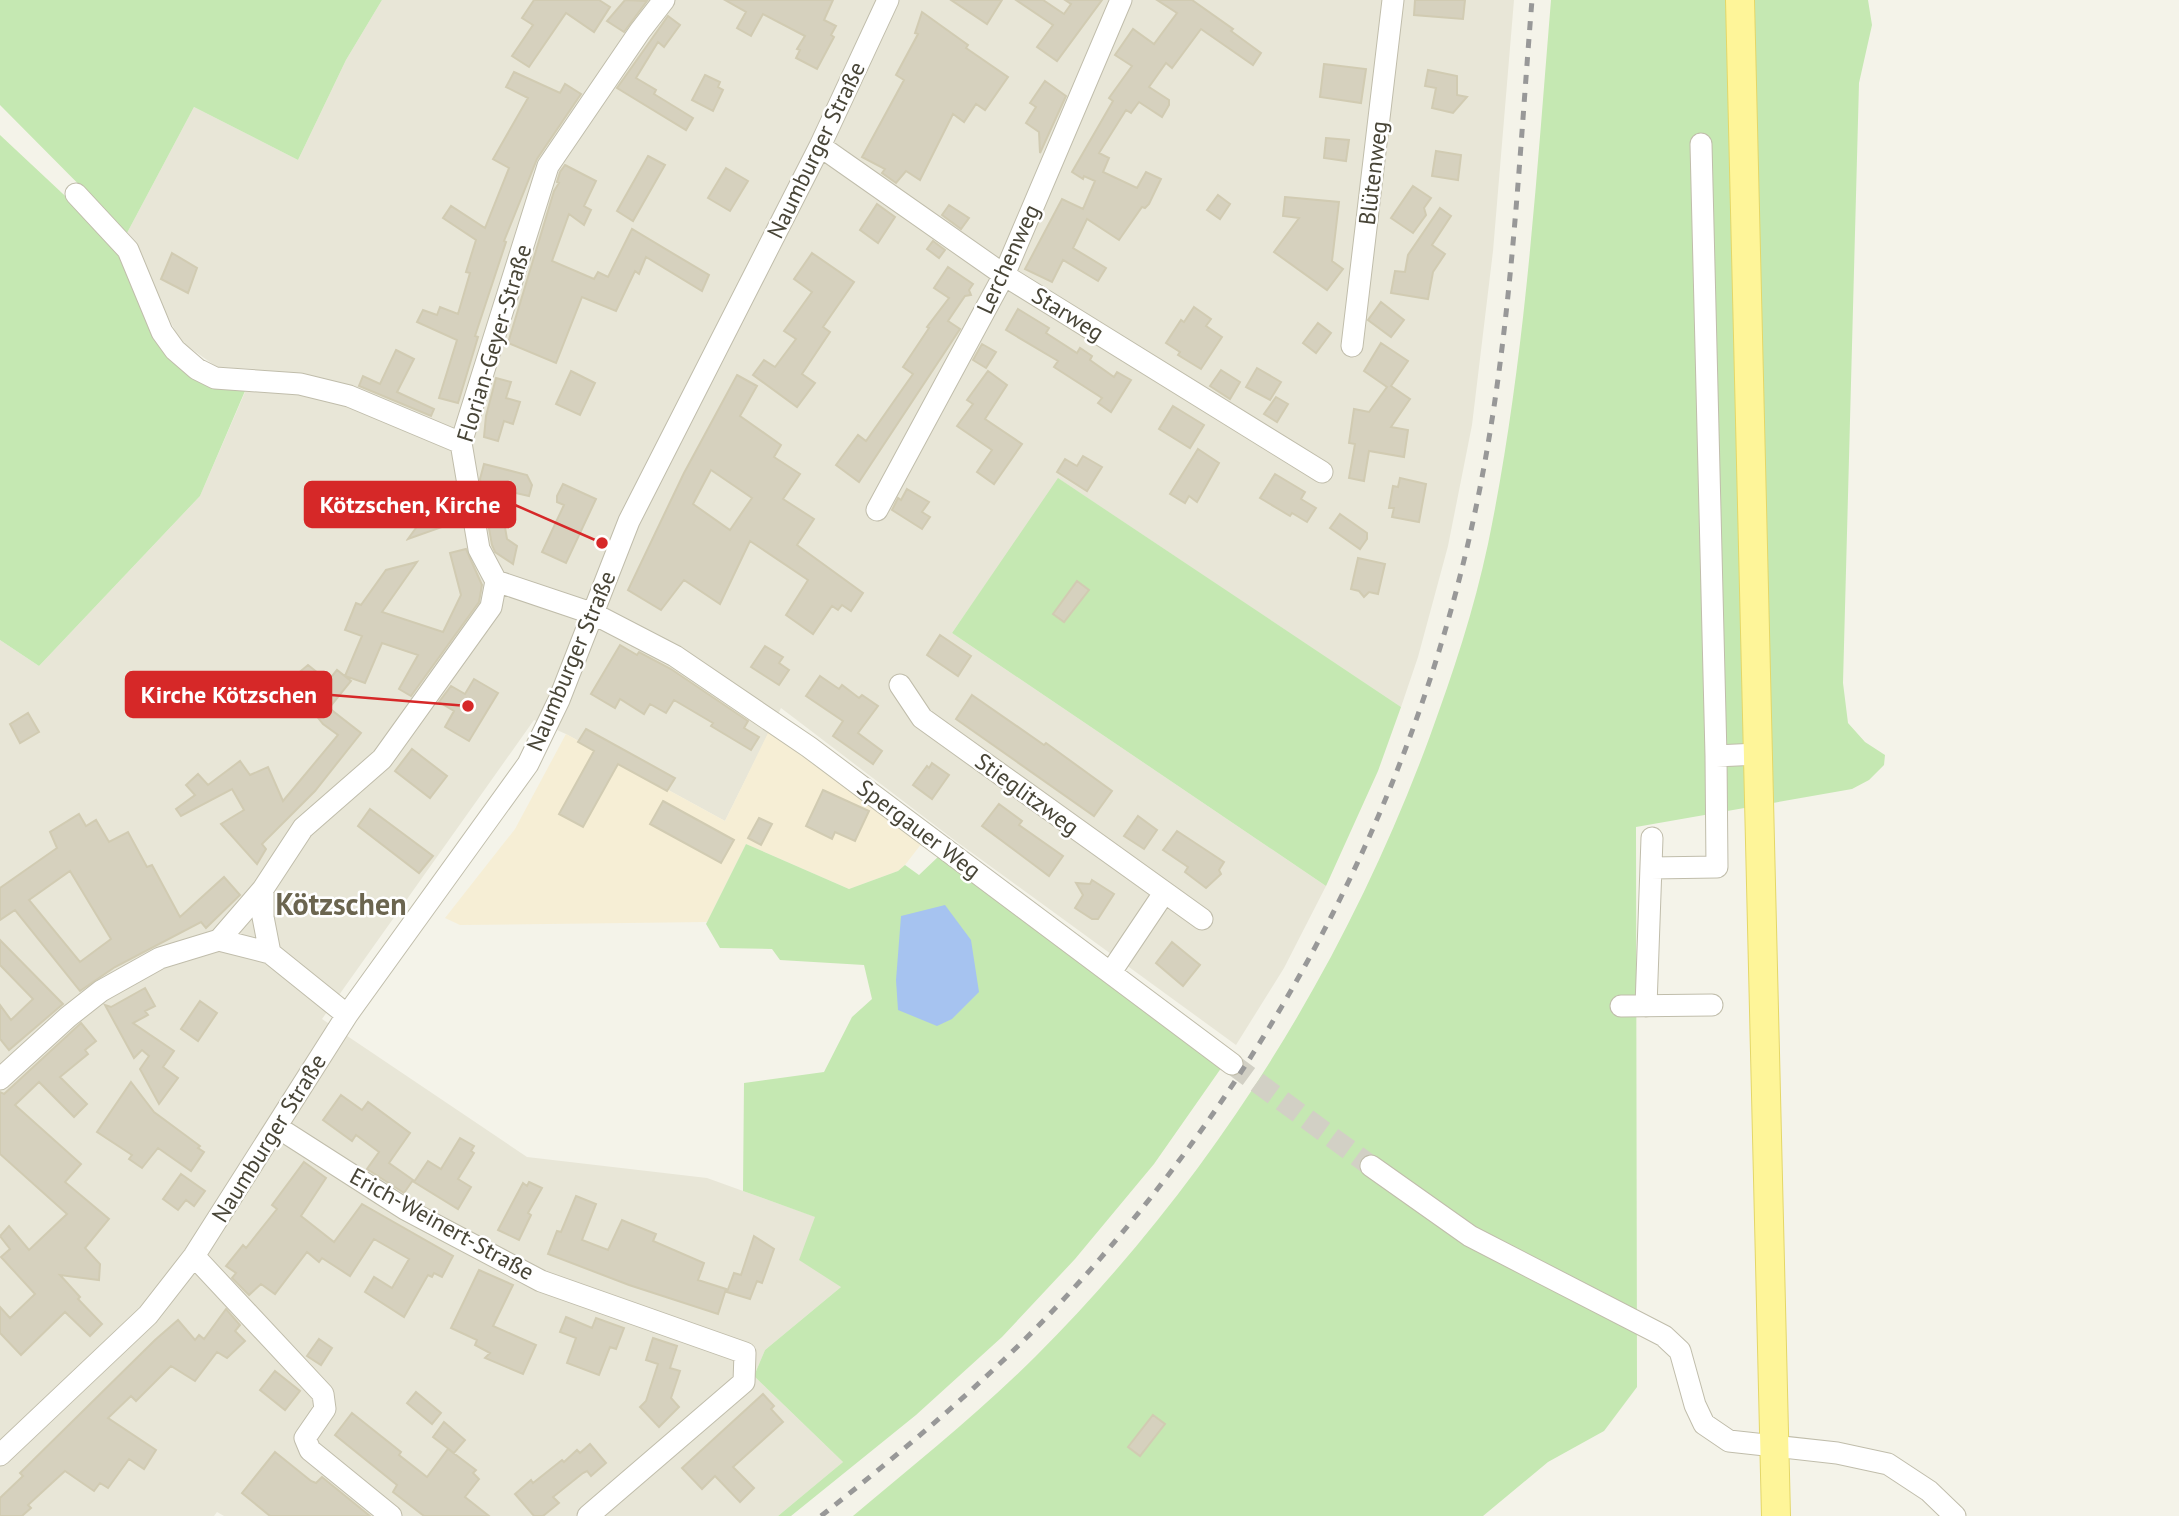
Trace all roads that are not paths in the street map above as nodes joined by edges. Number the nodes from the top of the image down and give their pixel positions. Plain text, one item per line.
1 (664, 0) edge
2 (888, 0) edge
3 (1121, 0) edge
4 (1392, 0) edge
5 (1740, 0) edge
6 (1701, 144) dead end
7 (820, 146) junction
8 (76, 194) dead end
9 (1004, 275) junction
10 (1352, 346) dead end
11 (461, 443) junction
12 (1322, 472) dead end
13 (877, 510) dead end
14 (496, 581) junction
15 (594, 614) junction
16 (900, 685) dead end
17 (1758, 754) junction
18 (1716, 756) junction
19 (1652, 838) dead end
20 (1651, 867) junction
21 (263, 889) junction
22 (1164, 893) junction
23 (1202, 919) dead end
24 (219, 940) junction
25 (270, 953) junction
26 (1111, 972) junction
27 (1712, 1005) dead end
28 (1621, 1006) dead end
29 (1646, 1006) junction
30 (347, 1015) junction
31 (1232, 1064) tunnel mouth
32 (0, 1079) edge
33 (277, 1127) junction
34 (1371, 1166) tunnel mouth
35 (194, 1256) junction
36 (1774, 1447) junction
37 (0, 1455) edge
38 (391, 1516) edge
39 (589, 1516) edge
40 (1776, 1516) edge
41 (1955, 1516) edge

1 - 11 street, Florian-Geyer-Straße
2 - 7 street, Naumburger Straße
3 - 9 street, Lerchenweg
4 - 10 street, Blütenweg
5 - 17 main road
6 - 18 street
7 - 9 street, Starweg
7 - 15 street, Naumburger Straße
8 - 11 street
9 - 12 street, Starweg
9 - 13 street, Lerchenweg
11 - 14 street, Florian-Geyer-Straße
14 - 15 street, Spergauer Weg
14 - 21 street
15 - 26 street, Spergauer Weg
15 - 30 street, Naumburger Straße
16 - 22 street, Stieglitzweg
17 - 18 street
17 - 36 main road
18 - 20 street
19 - 20 street
20 - 29 street
21 - 24 street
21 - 25 street
22 - 23 street, Stieglitzweg
22 - 26 street
24 - 25 street
24 - 32 street
25 - 30 street
26 - 31 street, Spergauer Weg
27 - 29 street
28 - 29 street
30 - 33 street, Naumburger Straße
33 - 35 street, Naumburger Straße
33 - 39 street, Erich-Weinert-Straße
34 - 36 street
35 - 37 street, Naumburger Straße
35 - 38 street
36 - 40 main road
36 - 41 street

